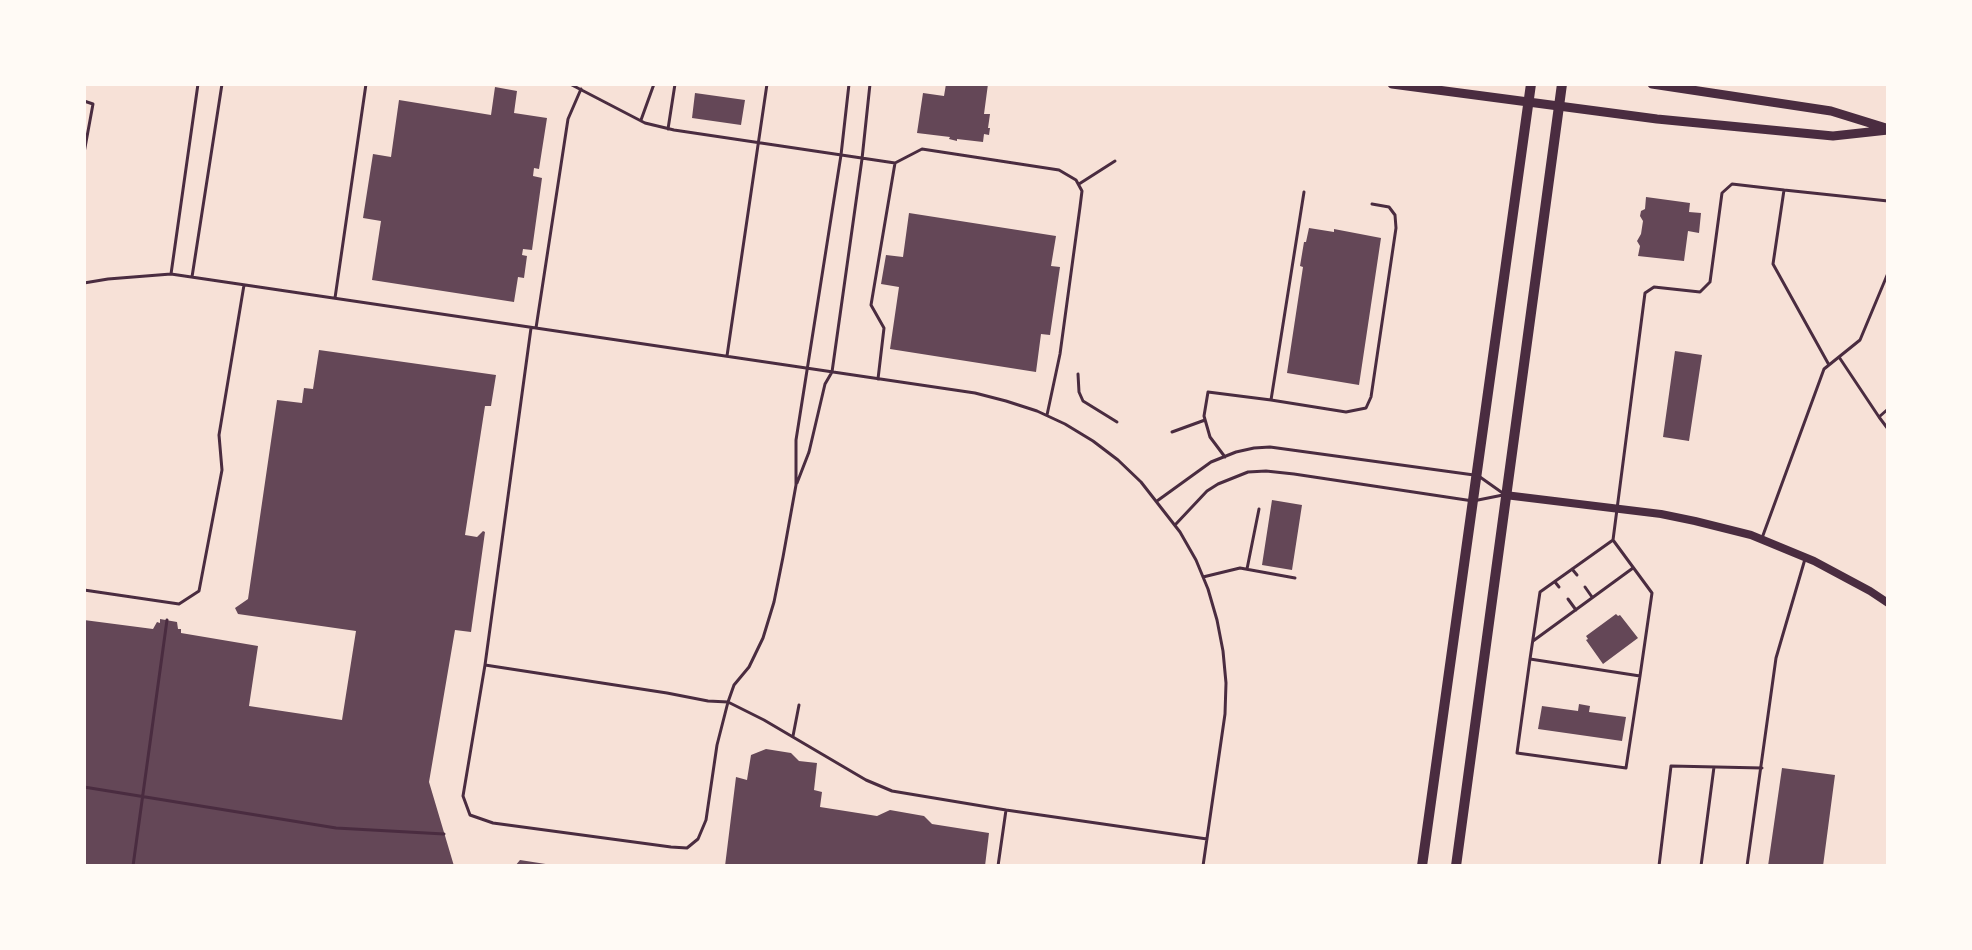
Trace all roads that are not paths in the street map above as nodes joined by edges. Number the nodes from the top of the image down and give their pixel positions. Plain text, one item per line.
1 (198, 84) edge
2 (222, 84) edge
3 (367, 84) edge
4 (400, 84) edge
5 (570, 84) edge
6 (654, 84) edge
7 (675, 84) edge
8 (767, 84) edge
9 (849, 84) edge
10 (870, 84) edge
11 (1392, 84) edge
12 (1531, 84) edge
13 (1562, 84) edge
14 (1652, 84) edge
15 (581, 90) junction
16 (84, 101) edge
17 (1528, 103) junction
18 (1558, 107) junction
19 (641, 120) junction
20 (668, 129) junction
21 (1888, 130) edge
22 (759, 143) junction
23 (84, 153) edge
24 (841, 155) junction
25 (862, 159) junction
26 (1115, 161) dead end
27 (895, 163) junction
28 (1079, 185) junction
29 (1784, 190) junction
30 (1304, 192) dead end
31 (1888, 201) edge
32 (1371, 204) dead end
33 (171, 273) junction
34 (1888, 273) edge
35 (192, 277) junction
36 (84, 284) edge
37 (244, 284) junction
38 (334, 298) junction
39 (534, 328) junction
40 (727, 356) junction
41 (1839, 357) junction
42 (1829, 365) junction
43 (808, 368) junction
44 (832, 372) junction
45 (1078, 374) dead end
46 (878, 379) junction
47 (1271, 400) junction
48 (1888, 409) edge
49 (1047, 416) junction
50 (1879, 417) junction
51 (1205, 420) junction
52 (1117, 422) dead end
53 (1888, 429) edge
54 (1172, 432) dead end
55 (1224, 457) junction
56 (1476, 475) junction
57 (796, 485) junction
58 (1505, 495) junction
59 (1157, 501) junction
60 (1473, 501) junction
61 (1259, 509) dead end
62 (1619, 509) junction
63 (1175, 525) junction
64 (1613, 540) junction
65 (1762, 540) junction
66 (1805, 557) junction
67 (1633, 568) junction
68 (1247, 569) junction
69 (1572, 569) junction
70 (1576, 575) dead end
71 (1203, 577) junction
72 (1295, 578) dead end
73 (1555, 582) junction
74 (1559, 587) dead end
75 (1585, 587) dead end
76 (84, 590) edge
77 (1592, 597) junction
78 (1568, 600) dead end
79 (1888, 603) edge
80 (1576, 610) junction
81 (1533, 641) junction
82 (1530, 659) junction
83 (485, 664) junction
84 (1640, 676) junction
85 (728, 702) junction
86 (799, 705) dead end
87 (793, 736) junction
88 (1714, 767) junction
89 (1762, 768) junction
90 (1006, 810) junction
91 (1207, 839) junction
92 (998, 866) edge
93 (1203, 866) edge
94 (1422, 866) edge
95 (1456, 866) edge
96 (1659, 866) edge
97 (1701, 866) edge
98 (1747, 866) edge

1 - 33 lane
2 - 35 lane
3 - 4 lane
3 - 38 lane
5 - 15 lane
6 - 19 lane
7 - 20 lane
8 - 22 lane
9 - 24 lane
10 - 25 lane
11 - 17 main road
12 - 17 main road
13 - 18 main road
14 - 21 main road
15 - 19 lane
15 - 39 lane
16 - 23 lane
17 - 18 main road
17 - 56 main road
18 - 21 main road
18 - 58 main road
19 - 20 lane
20 - 22 lane
22 - 24 lane
22 - 40 lane
24 - 25 lane
24 - 43 lane
25 - 27 lane
25 - 44 lane
26 - 28 lane
27 - 28 lane
27 - 46 lane
28 - 49 lane
29 - 31 lane
29 - 42 lane
29 - 62 lane
30 - 47 lane
32 - 47 lane
33 - 35 lane
33 - 36 lane
34 - 41 lane
35 - 37 lane
37 - 38 lane
37 - 76 lane
38 - 39 lane
39 - 40 lane
39 - 83 lane
40 - 43 lane
41 - 42 lane
41 - 50 lane
42 - 65 lane
43 - 44 lane
43 - 57 lane
44 - 46 lane
44 - 57 lane
45 - 52 lane
46 - 49 lane
47 - 51 lane
48 - 50 lane
49 - 59 lane
50 - 53 lane
51 - 54 lane
51 - 55 lane
55 - 56 lane
55 - 59 lane
56 - 58 lane
56 - 60 main road
57 - 85 lane
58 - 60 lane
58 - 62 street
58 - 95 main road
59 - 63 lane
60 - 63 lane
60 - 94 main road
61 - 68 lane
62 - 64 lane
62 - 65 street
63 - 71 lane
64 - 67 lane
64 - 69 lane
65 - 66 street
66 - 79 street
66 - 89 lane
67 - 77 lane
67 - 84 lane
68 - 71 lane
68 - 72 lane
69 - 70 lane
69 - 73 lane
71 - 91 lane
73 - 74 lane
73 - 81 lane
75 - 77 lane
77 - 80 lane
78 - 80 lane
80 - 81 lane
81 - 82 lane
82 - 84 lane
82 - 84 lane
83 - 85 lane
83 - 85 lane
85 - 87 lane
86 - 87 lane
87 - 90 lane
88 - 89 lane
88 - 96 lane
88 - 97 lane
89 - 98 lane
90 - 91 lane
90 - 92 lane
91 - 93 lane

